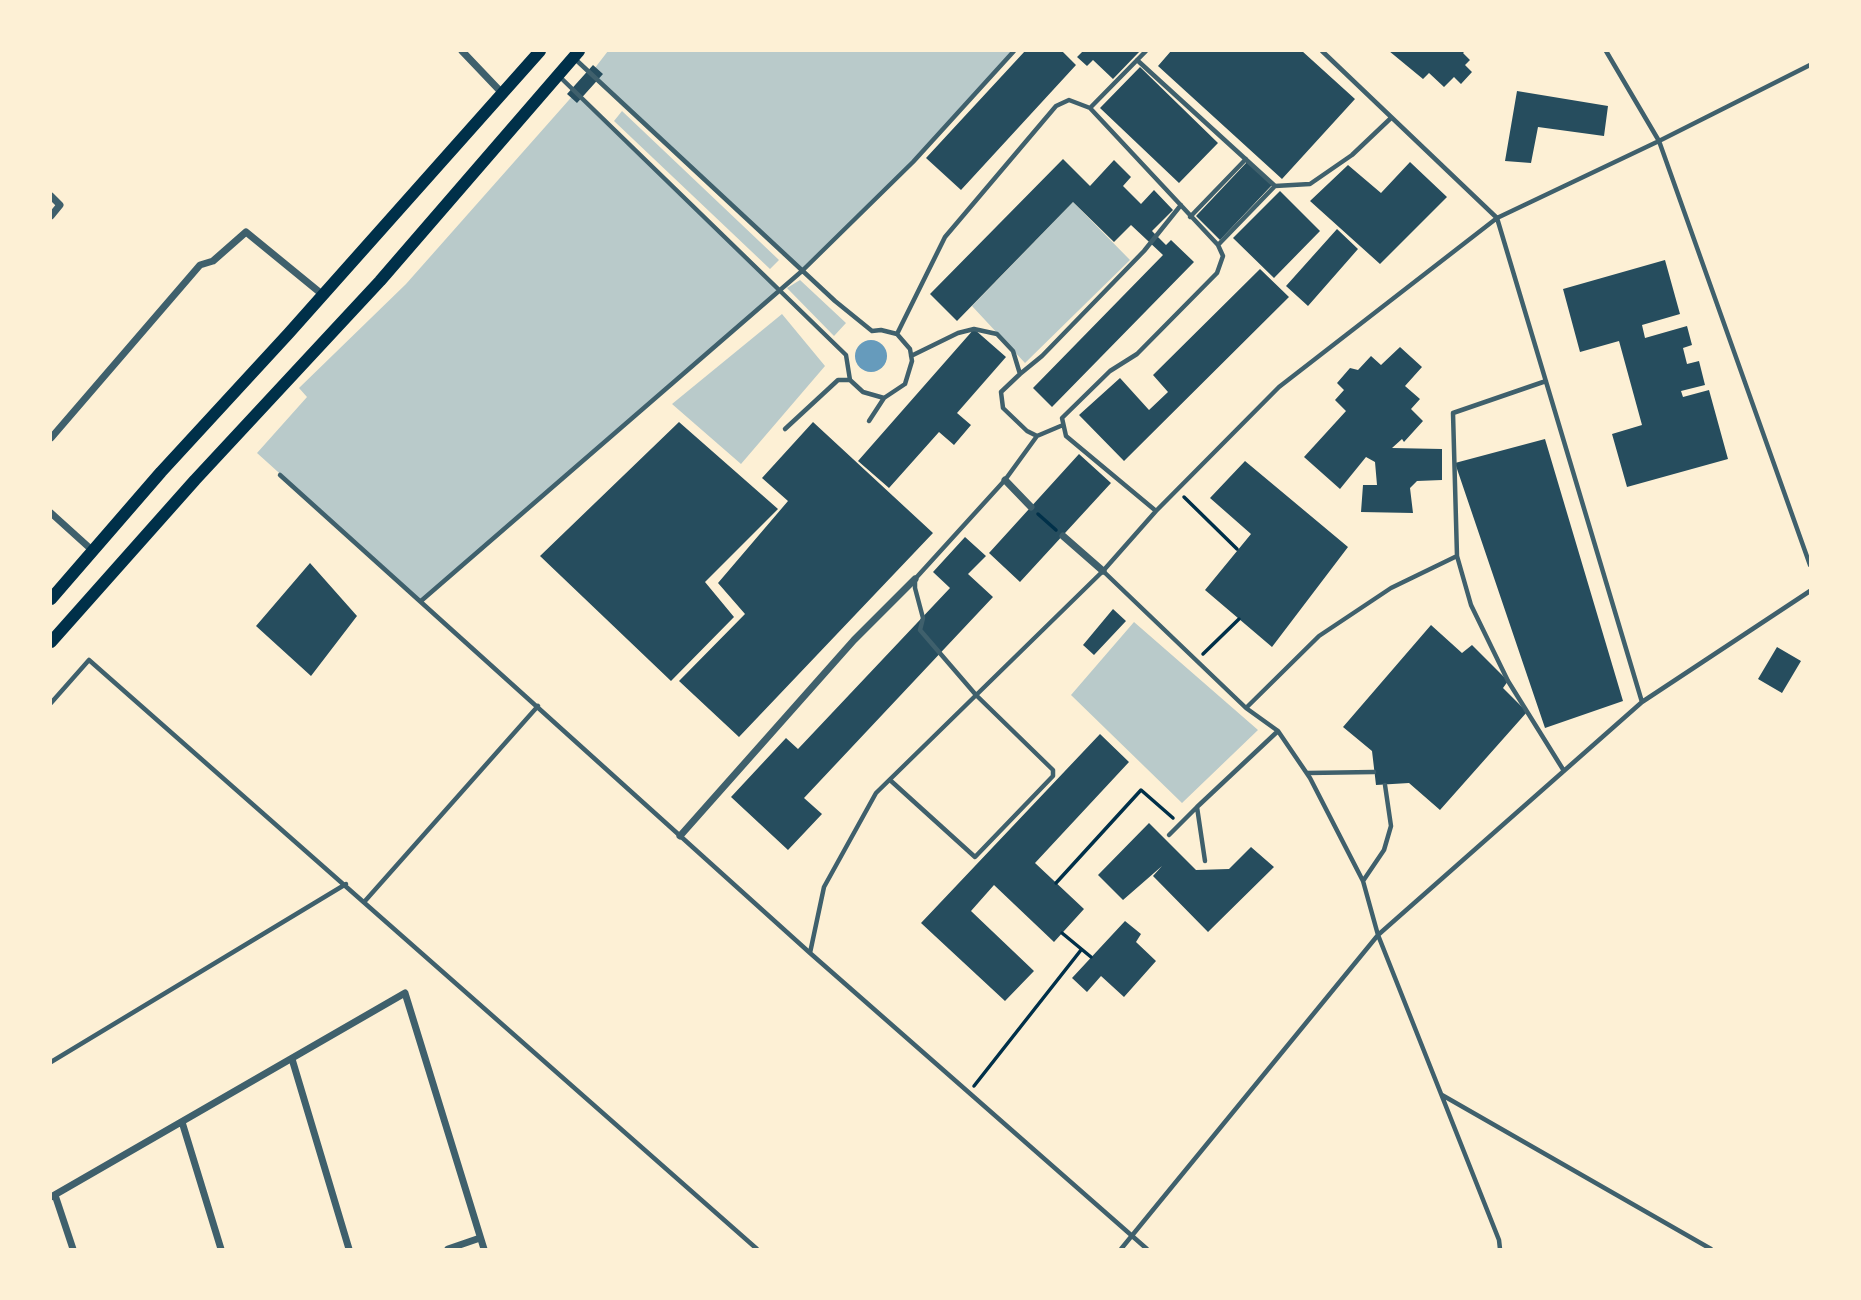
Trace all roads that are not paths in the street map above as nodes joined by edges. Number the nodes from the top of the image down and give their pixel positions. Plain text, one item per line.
1 (462, 51) edge
2 (540, 51) edge
3 (1014, 51) edge
4 (1146, 51) edge
5 (1322, 51) edge
6 (1606, 51) edge
7 (576, 54) edge
8 (1137, 60) junction
9 (1810, 65) edge
10 (559, 76) junction
11 (502, 93) junction
12 (1090, 108) junction
13 (1391, 118) junction
14 (1659, 141) junction
15 (1246, 159) junction
16 (1275, 186) junction
17 (51, 196) edge
18 (1181, 205) junction
19 (51, 216) edge
20 (1191, 216) junction
21 (1497, 218) junction
22 (1218, 244) junction
23 (802, 271) junction
24 (781, 289) junction
25 (323, 295) junction
26 (897, 334) junction
27 (911, 356) junction
28 (1020, 374) junction
29 (850, 380) junction
30 (1546, 381) junction
31 (884, 398) junction
32 (869, 422) dead end
33 (1063, 425) junction
34 (785, 429) dead end
35 (1037, 436) junction
36 (51, 438) edge
37 (281, 475) dead end
38 (1005, 480) junction
39 (1031, 507) road end
40 (1156, 511) junction
41 (51, 513) edge
42 (1063, 536) road end
43 (93, 551) junction
44 (1457, 556) junction
45 (1810, 565) edge
46 (1103, 571) junction
47 (915, 579) junction
48 (1810, 591) edge
49 (51, 599) edge
50 (421, 601) junction
51 (52, 640) edge
52 (976, 695) junction
53 (1642, 702) junction
54 (51, 703) edge
55 (538, 706) junction
56 (1247, 708) junction
57 (1278, 731) junction
58 (1564, 771) junction
59 (1374, 772) dead end
60 (1307, 773) junction
61 (890, 780) junction
62 (1385, 785) dead end
63 (1197, 807) junction
64 (680, 835) junction
65 (1168, 835) dead end
66 (1205, 862) dead end
67 (1363, 880) junction
68 (345, 884) junction
69 (365, 901) junction
70 (1378, 934) junction
71 (810, 953) junction
72 (292, 1059) junction
73 (51, 1062) edge
74 (1441, 1094) junction
75 (182, 1122) junction
76 (53, 1196) edge
77 (1133, 1236) junction
78 (480, 1238) junction
79 (73, 1249) edge
80 (221, 1249) edge
81 (349, 1249) edge
82 (448, 1249) edge
83 (484, 1249) edge
84 (757, 1249) edge
85 (1121, 1249) edge
86 (1147, 1249) edge
87 (1500, 1249) edge
88 (1711, 1249) edge

1 - 11 street
2 - 11 main road
3 - 23 lane
4 - 8 lane
5 - 13 lane
6 - 14 lane
7 - 10 main road
7 - 23 lane
8 - 12 lane
8 - 15 lane
9 - 14 lane
10 - 24 lane
10 - 51 main road
11 - 25 main road
12 - 18 lane
12 - 26 lane
13 - 16 lane
13 - 21 lane
14 - 21 lane
14 - 45 lane
15 - 16 lane
15 - 20 lane
16 - 22 lane
17 - 19 street
18 - 20 lane
18 - 28 lane
20 - 22 lane
21 - 30 lane
21 - 40 lane
22 - 33 lane
23 - 24 lane
23 - 26 lane
24 - 29 lane
24 - 50 lane
25 - 36 street
25 - 43 main road
26 - 27 lane
27 - 28 lane
27 - 31 lane
28 - 35 lane
29 - 31 lane
29 - 34 lane
30 - 44 lane
30 - 53 lane
31 - 32 lane
33 - 35 lane
33 - 40 lane
35 - 38 lane
37 - 50 lane
38 - 39 street
38 - 47 lane
40 - 46 lane
41 - 43 street
42 - 46 street
43 - 49 main road
44 - 56 lane
44 - 58 lane
46 - 52 lane
46 - 56 lane
47 - 52 lane
47 - 64 street
48 - 53 lane
50 - 55 lane
52 - 61 lane
52 - 61 lane
53 - 58 lane
54 - 68 lane
55 - 64 lane
55 - 69 lane
56 - 57 lane
57 - 60 lane
57 - 63 lane
58 - 70 lane
59 - 60 lane
60 - 67 lane
61 - 71 lane
62 - 67 lane
63 - 65 lane
63 - 66 lane
64 - 71 lane
67 - 70 lane
68 - 69 lane
68 - 73 lane
69 - 84 lane
70 - 74 lane
70 - 77 lane
71 - 77 lane
72 - 75 street
72 - 78 street
72 - 81 street
74 - 87 lane
74 - 88 lane
75 - 76 street
75 - 80 street
76 - 79 street
77 - 85 lane
77 - 86 lane
78 - 82 street
78 - 83 street

